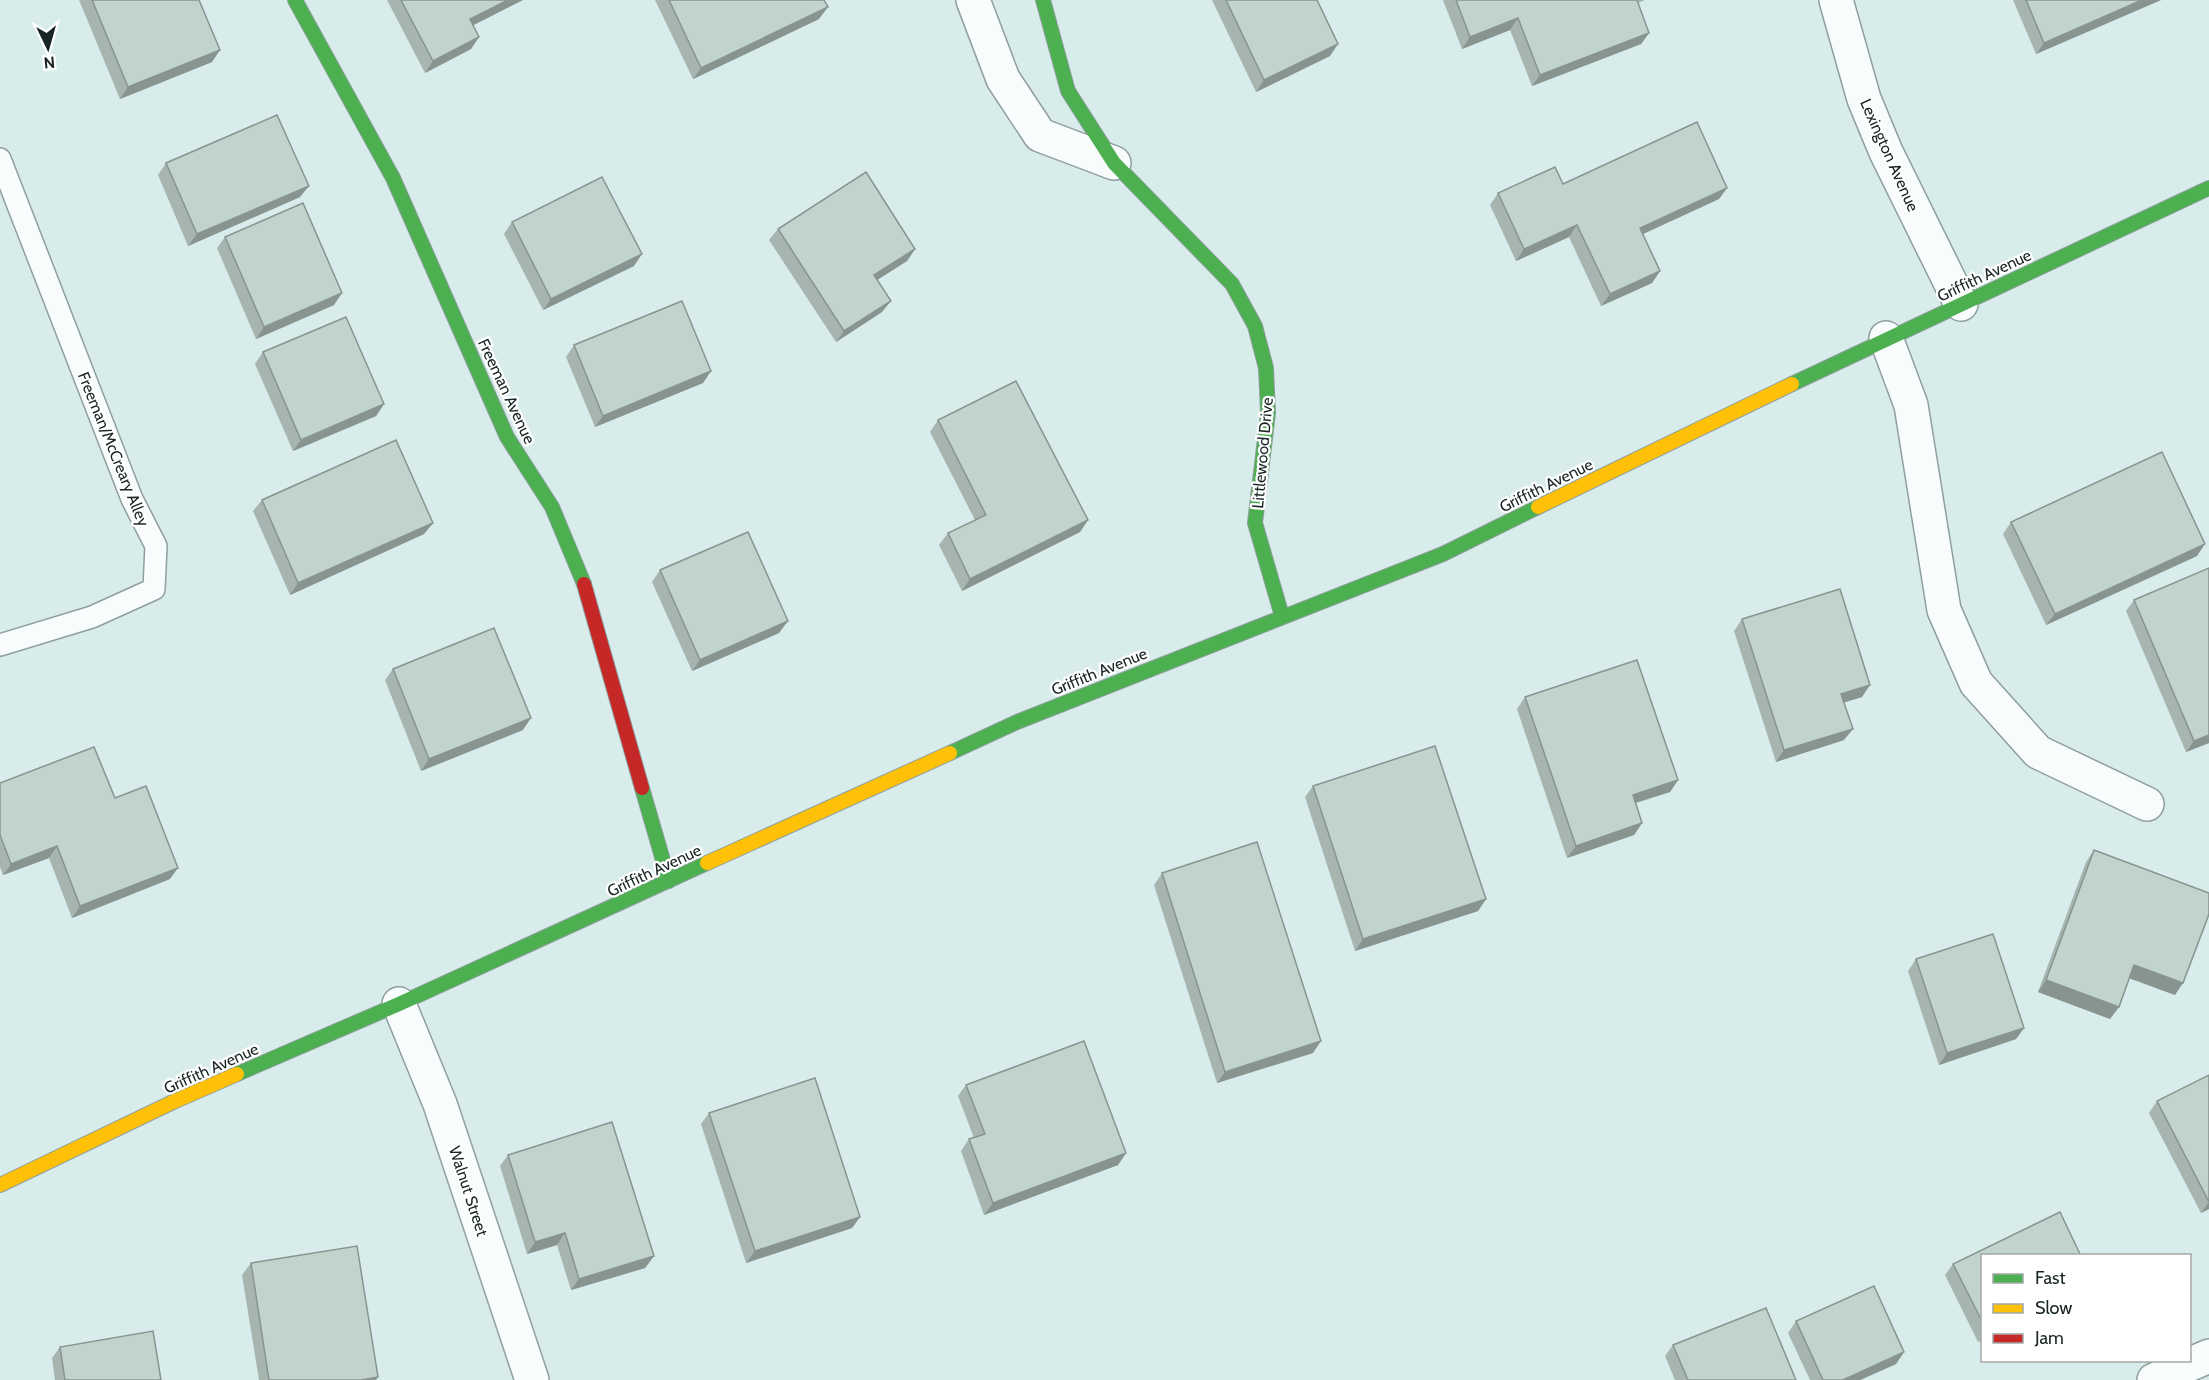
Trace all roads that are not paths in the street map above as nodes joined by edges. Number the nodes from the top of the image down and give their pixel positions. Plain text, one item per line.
1 (295, 0) edge
2 (973, 0) edge
3 (1043, 0) edge
4 (1836, 0) edge
5 (0, 159) edge
6 (1113, 163) junction
7 (2209, 188) edge
8 (1961, 304) junction
9 (1886, 339) junction
10 (1282, 615) junction
11 (0, 645) edge
12 (2147, 804) dead end
13 (669, 881) junction
14 (399, 1004) junction
15 (0, 1185) edge
16 (2209, 1356) edge
17 (532, 1380) edge
18 (2154, 1380) edge

1 - 13 street, Freeman Avenue
2 - 6 street, Littlewood Drive
3 - 6 street, Littlewood Drive
4 - 8 street, Lexington Avenue
5 - 11 lane, Freeman/McCreary Alley
6 - 10 street, Littlewood Drive
7 - 8 street, Griffith Avenue
8 - 9 street, Griffith Avenue
9 - 10 street, Griffith Avenue
9 - 12 street
10 - 13 street, Griffith Avenue
13 - 14 street, Griffith Avenue
14 - 15 street, Griffith Avenue
14 - 17 street, Walnut Street
16 - 18 street

